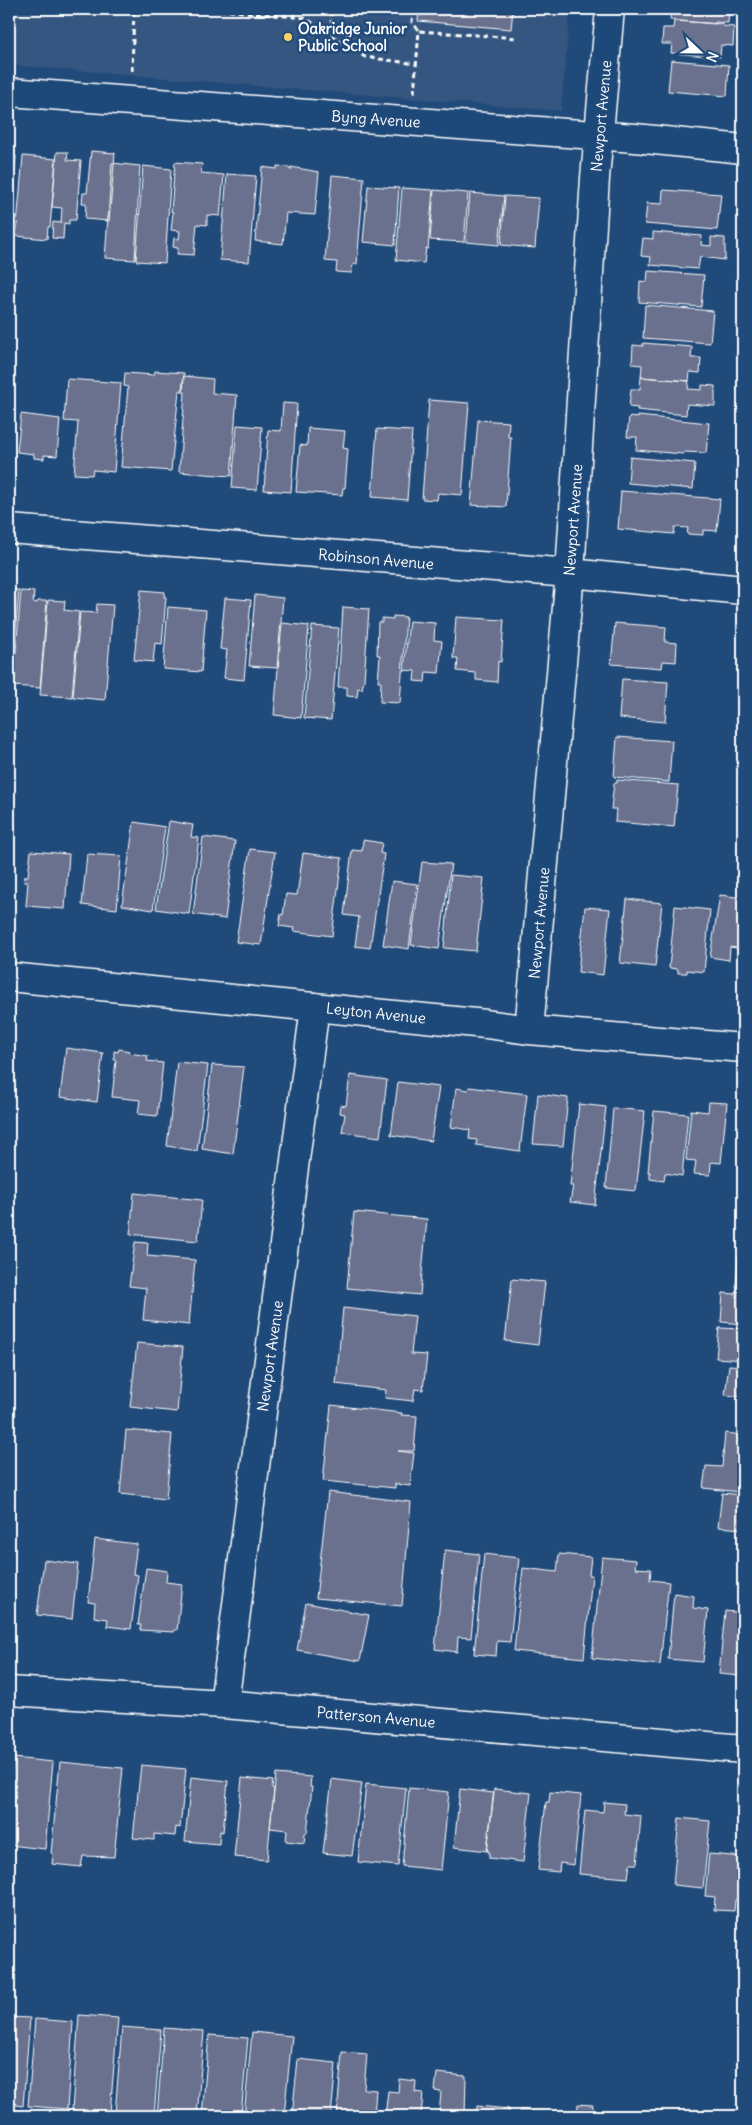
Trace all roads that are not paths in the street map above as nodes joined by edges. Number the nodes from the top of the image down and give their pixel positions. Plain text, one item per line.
1 (610, 9) edge
2 (9, 92) edge
3 (600, 136) junction
4 (743, 149) edge
5 (9, 529) edge
6 (570, 573) junction
7 (743, 590) edge
8 (9, 977) edge
9 (315, 1008) junction
10 (529, 1030) junction
11 (743, 1048) edge
12 (9, 1691) edge
13 (224, 1704) junction
14 (743, 1749) edge

1 - 3 street, Newport Avenue
2 - 3 street, Byng Avenue
3 - 4 street, Byng Avenue
3 - 6 street, Newport Avenue
5 - 6 street, Robinson Avenue
6 - 7 street, Robinson Avenue
6 - 10 street, Newport Avenue
8 - 9 street, Leyton Avenue
9 - 10 street, Leyton Avenue
9 - 13 street, Newport Avenue
10 - 11 street, Leyton Avenue
12 - 13 street, Patterson Avenue
13 - 14 street, Patterson Avenue

